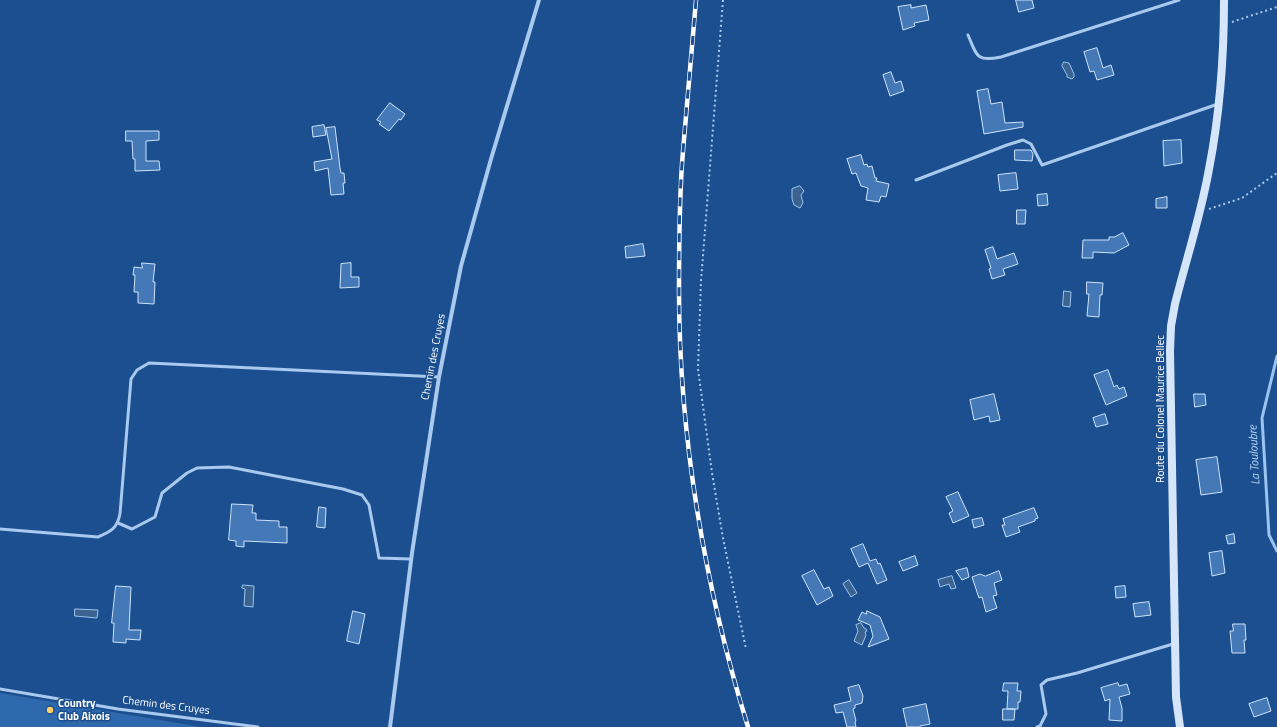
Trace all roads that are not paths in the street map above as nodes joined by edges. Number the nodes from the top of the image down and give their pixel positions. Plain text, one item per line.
1 (539, 0) edge
2 (1179, 0) edge
3 (1224, 0) edge
4 (968, 35) dead end
5 (1219, 103) junction
6 (916, 180) dead end
7 (439, 378) junction
8 (118, 523) junction
9 (0, 529) edge
10 (411, 559) junction
11 (1175, 644) junction
12 (0, 689) edge
13 (258, 727) edge
14 (390, 727) edge
15 (1037, 727) edge
16 (1180, 727) edge

1 - 7 street, Chemin des Cruyes
2 - 4 lane
3 - 5 main road, Route du Colonel Maurice Bellec
5 - 6 lane
5 - 11 main road, Route du Colonel Maurice Bellec
7 - 8 lane
7 - 10 street, Chemin des Cruyes
8 - 9 lane
8 - 10 lane
10 - 14 street, Chemin des Cruyes
11 - 15 lane
11 - 16 main road, Route du Colonel Maurice Bellec
12 - 13 lane, Chemin des Cruyes

